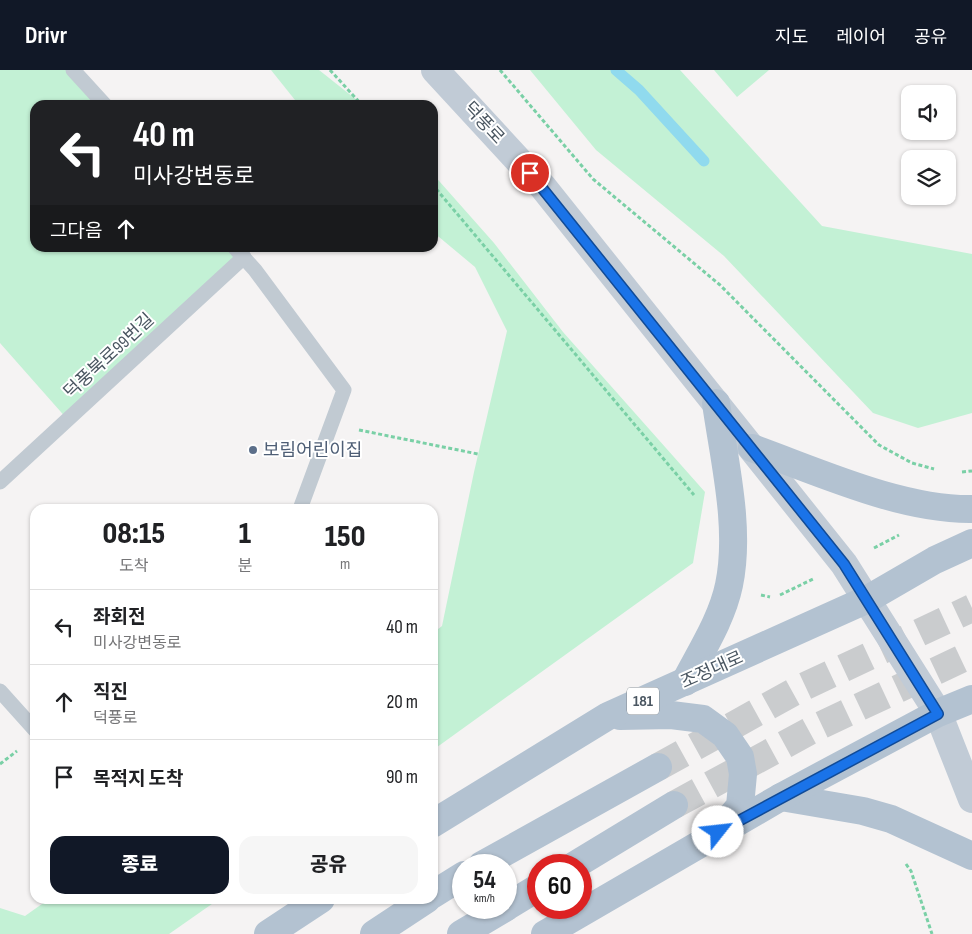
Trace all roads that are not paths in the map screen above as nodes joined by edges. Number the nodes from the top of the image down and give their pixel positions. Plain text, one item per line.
1 (73, 70) edge
2 (435, 70) edge
3 (100, 100) edge
4 (239, 252) edge
5 (716, 403) junction
6 (752, 448) junction
7 (0, 482) edge
8 (302, 504) edge
9 (972, 509) edge
10 (972, 543) edge
11 (866, 600) junction
12 (685, 682) junction
13 (0, 691) edge
14 (972, 699) edge
15 (938, 714) junction
16 (608, 716) junction
17 (30, 724) edge
18 (658, 767) tunnel mouth
19 (781, 797) junction
20 (972, 799) edge
21 (674, 805) tunnel mouth
22 (438, 820) edge
23 (718, 832) junction
24 (502, 854) edge
25 (592, 855) edge
26 (972, 856) edge
27 (452, 882) edge
28 (438, 891) edge
29 (313, 904) edge
30 (419, 904) edge
31 (485, 919) edge
32 (268, 934) edge
33 (374, 934) edge
34 (461, 934) edge
35 (545, 934) edge

1 - 3 lane
2 - 5 main road, 덕풍로
4 - 7 lane, 덕풍북로99번길
4 - 8 lane, 덕풍북로99번길
5 - 6 main road, 덕풍로
5 - 12 main road
6 - 9 main road
6 - 11 main road, 덕풍로
10 - 11 main road, 조정대로
11 - 12 main road, 조정대로 / 181
11 - 15 main road, 덕풍로
12 - 16 main road, 조정대로 / 181
13 - 17 lane
14 - 15 main road
15 - 19 main road
15 - 20 main road, 덕풍로
16 - 22 main road, 조정대로 / 181
16 - 23 main road
18 - 24 main road
19 - 23 main road
19 - 26 main road
21 - 25 main road
23 - 35 main road
27 - 28 main road
29 - 32 main road
30 - 33 main road
31 - 34 main road

